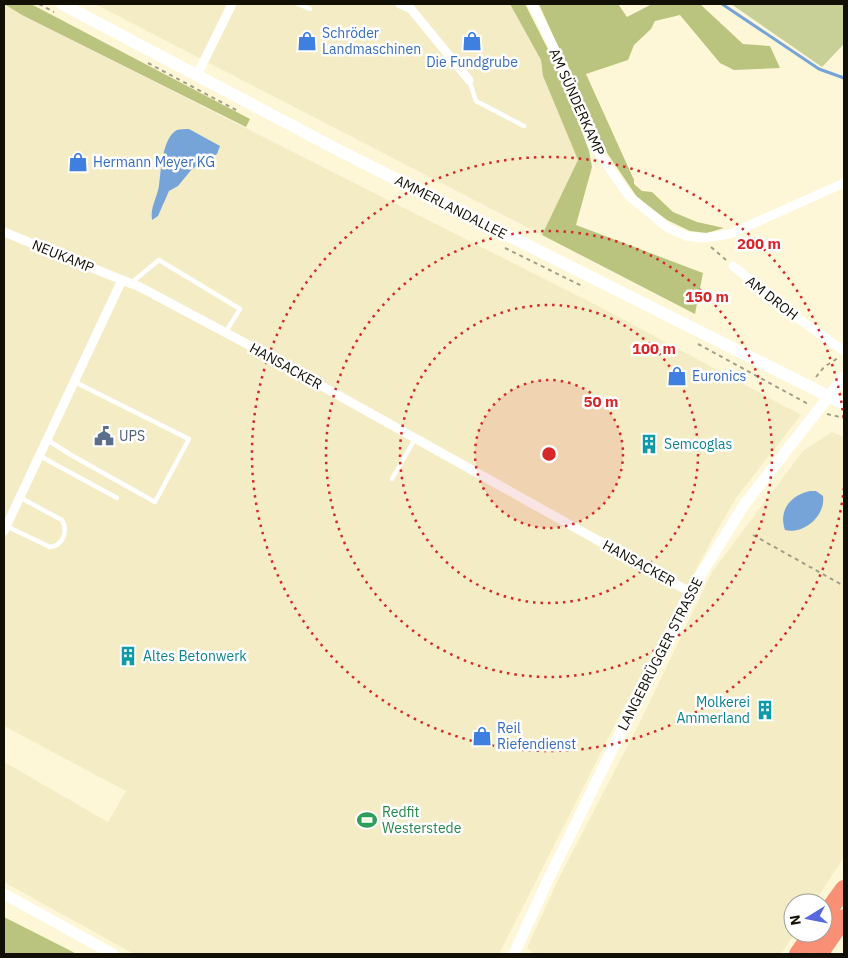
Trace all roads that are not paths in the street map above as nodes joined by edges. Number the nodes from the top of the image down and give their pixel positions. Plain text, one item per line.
1 (62, 4) edge
2 (232, 4) edge
3 (298, 4) edge
4 (400, 4) edge
5 (532, 4) edge
6 (310, 9) dead end
7 (197, 75) junction
8 (469, 80) joint
9 (524, 126) dead end
10 (844, 184) edge
11 (4, 232) edge
12 (732, 266) road end
13 (122, 280) junction
14 (131, 283) junction
15 (225, 333) junction
16 (844, 354) edge
17 (844, 377) edge
18 (74, 381) junction
19 (828, 396) junction
20 (844, 404) edge
21 (416, 438) junction
22 (46, 439) junction
23 (39, 455) junction
24 (392, 478) dead end
25 (19, 497) junction
26 (117, 498) dead end
27 (5, 528) edge
28 (690, 592) junction
29 (844, 889) edge
30 (4, 894) edge
31 (833, 904) edge
32 (844, 918) edge
33 (805, 943) edge
34 (113, 954) edge
35 (514, 954) edge
36 (798, 954) edge
37 (819, 954) edge

1 - 7 main road, AMMERLANDALLEE
2 - 7 street
3 - 6 lane
4 - 8 street
5 - 10 street, AM SÜNDERKAMP
7 - 19 main road, AMMERLANDALLEE
8 - 9 lane
11 - 13 street, NEUKAMP
12 - 16 street, AM DROH
13 - 14 street, HANSACKER
13 - 18 street
14 - 15 street, HANSACKER
14 - 15 lane
15 - 21 street, HANSACKER
17 - 19 street, LANGEBRÜGGER STRASSE
18 - 22 street
18 - 22 lane
19 - 20 main road, AMMERLANDALLEE
19 - 28 street, LANGEBRÜGGER STRASSE
21 - 24 lane
21 - 28 street, HANSACKER
22 - 23 street
23 - 25 street
23 - 26 lane
25 - 27 street
25 - 27 lane
28 - 35 street, LANGEBRÜGGER STRASSE
29 - 31 highway
30 - 34 street
32 - 37 highway
33 - 36 highway

